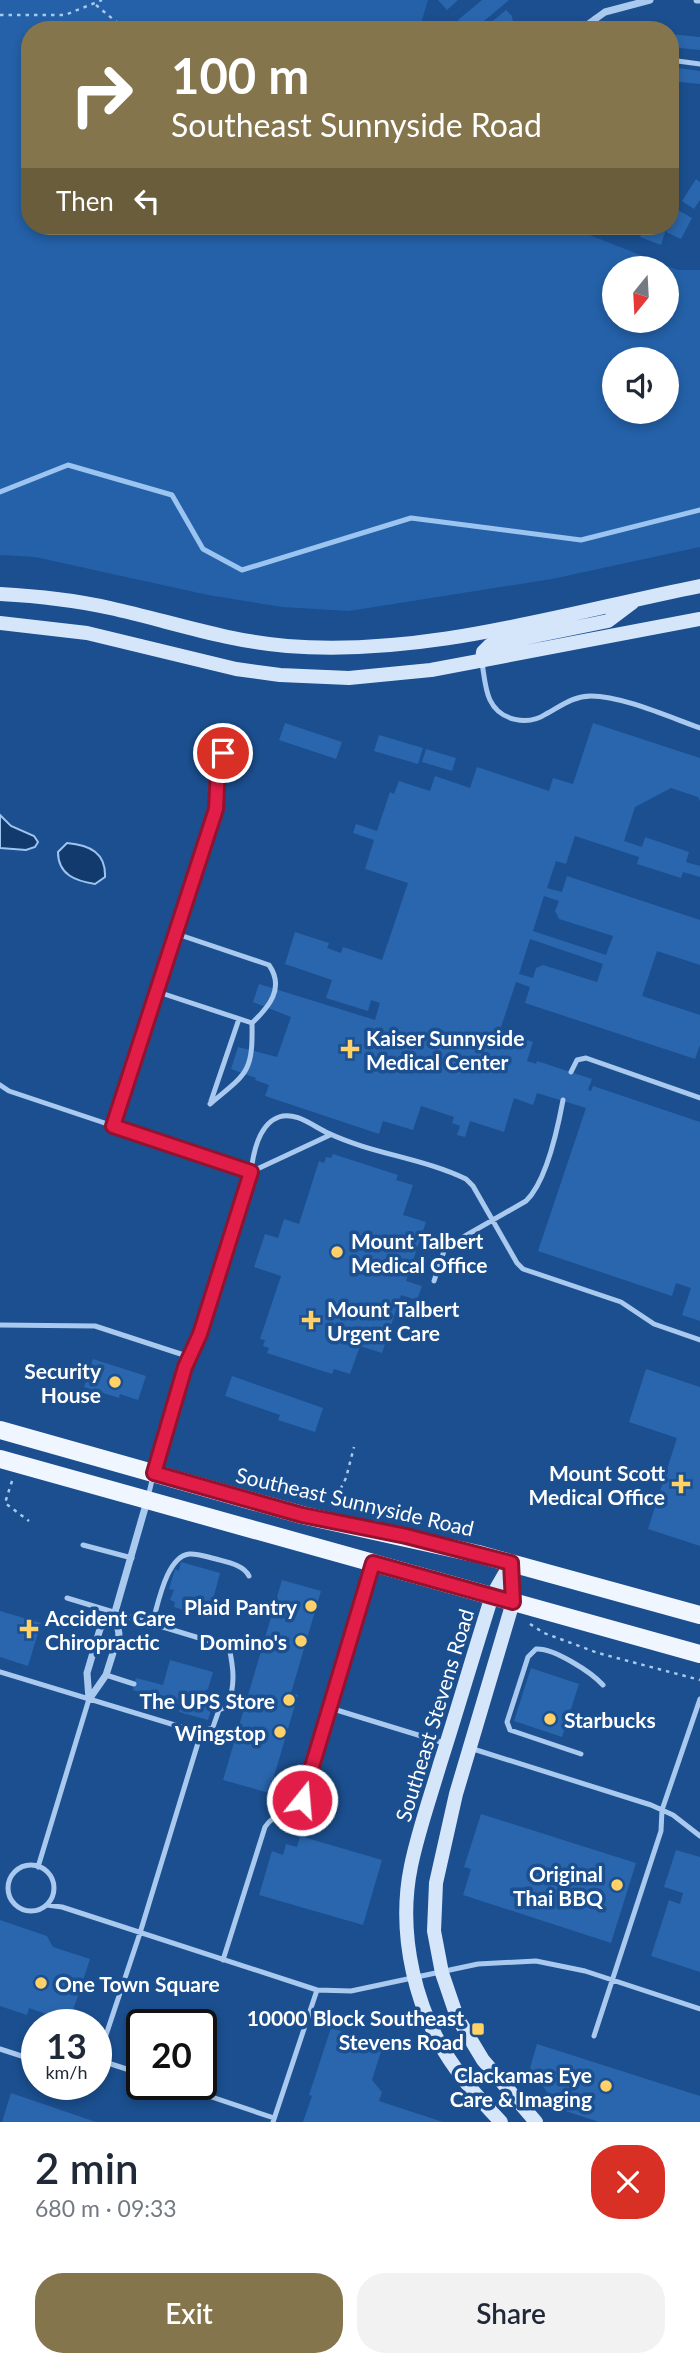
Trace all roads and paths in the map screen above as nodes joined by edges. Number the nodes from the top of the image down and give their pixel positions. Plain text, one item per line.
1 (102, 0) edge
2 (650, 0) edge
3 (95, 4) junction
4 (0, 15) edge
5 (595, 18) junction
6 (115, 21) edge
7 (591, 21) edge
8 (596, 21) edge
9 (679, 61) edge
10 (700, 64) edge
11 (700, 586) edge
12 (0, 594) edge
13 (636, 600) junction
14 (700, 619) edge
15 (0, 623) edge
16 (482, 661) junction
17 (700, 728) edge
18 (230, 736) dead end
19 (177, 934) junction
20 (158, 992) junction
21 (239, 1019) junction
22 (252, 1023) junction
23 (571, 1072) dead end
24 (0, 1085) edge
25 (700, 1098) edge
26 (563, 1100) dead end
27 (113, 1126) junction
28 (331, 1135) junction
29 (251, 1172) junction
30 (492, 1220) junction
31 (434, 1281) dead end
32 (0, 1325) edge
33 (700, 1340) edge
34 (190, 1357) junction
35 (0, 1430) edge
36 (354, 1447) dead end
37 (9, 1462) edge
38 (154, 1473) junction
39 (147, 1500) junction
40 (29, 1521) dead end
41 (328, 1521) junction
42 (83, 1545) dead end
43 (132, 1558) junction
44 (373, 1563) junction
45 (511, 1563) junction
46 (249, 1576) dead end
47 (492, 1596) junction
48 (67, 1598) dead end
49 (513, 1602) junction
50 (115, 1612) junction
51 (700, 1615) edge
52 (152, 1624) junction
53 (544, 1633) dead end
54 (700, 1654) edge
55 (0, 1672) edge
56 (106, 1675) junction
57 (700, 1680) edge
58 (134, 1684) dead end
59 (603, 1685) dead end
60 (89, 1699) junction
61 (700, 1699) edge
62 (212, 1708) dead end
63 (330, 1708) junction
64 (219, 1710) junction
65 (201, 1733) junction
66 (447, 1744) junction
67 (470, 1748) junction
68 (581, 1754) dead end
69 (662, 1810) junction
70 (700, 1836) edge
71 (38, 1867) junction
72 (0, 1888) edge
73 (8, 1891) junction
74 (47, 1905) junction
75 (140, 1933) junction
76 (223, 1960) junction
77 (442, 1973) junction
78 (415, 1979) junction
79 (613, 1980) junction
80 (317, 1990) junction
81 (700, 2009) edge
82 (112, 2017) edge
83 (594, 2036) dead end
84 (0, 2049) edge
85 (21, 2056) edge
86 (217, 2100) edge
87 (274, 2120) edge
88 (501, 2122) edge
89 (536, 2122) edge

1 - 3 path
2 - 5 street
3 - 4 path
3 - 6 path
5 - 7 street
5 - 8 lane
9 - 10 lane
11 - 13 main road
12 - 13 main road
13 - 16 main road
14 - 16 main road
15 - 16 main road
16 - 17 lane
18 - 19 lane
19 - 20 lane
19 - 22 lane
20 - 21 lane
20 - 27 lane
21 - 22 lane
21 - 22 lane
23 - 25 lane
24 - 27 lane
26 - 30 lane
27 - 29 lane
28 - 29 lane
28 - 29 lane
28 - 30 lane
29 - 34 lane
30 - 31 lane
30 - 33 lane
32 - 34 lane
34 - 38 lane
35 - 38 main road, Southeast Sunnyside Road
36 - 41 path
37 - 39 main road
37 - 40 path
38 - 39 lane
38 - 41 main road, Southeast Sunnyside Road
39 - 43 street
39 - 44 main road
41 - 45 main road, Southeast Sunnyside Road
42 - 43 lane
43 - 50 street
44 - 47 main road
44 - 63 lane
45 - 47 main road, Southeast Stevens Road
45 - 49 main road, Southeast Stevens Road
45 - 51 main road, Southeast Sunnyside Road
46 - 52 lane
47 - 49 main road
47 - 66 main road, Southeast Stevens Road
48 - 50 lane
49 - 54 main road
49 - 67 main road, Southeast Stevens Road
50 - 52 lane
50 - 56 street
50 - 60 street
52 - 64 lane
53 - 57 path
55 - 60 lane
56 - 58 lane
56 - 60 street
59 - 68 lane
60 - 65 lane
60 - 71 lane
61 - 69 lane
62 - 64 lane
63 - 66 lane
63 - 76 lane
64 - 65 lane
65 - 75 lane
66 - 78 main road, Southeast Stevens Road
67 - 69 lane
67 - 77 main road, Southeast Stevens Road
69 - 70 lane
69 - 79 lane
71 - 73 lane
71 - 74 lane
72 - 73 lane
73 - 74 lane
74 - 75 lane
75 - 76 lane
75 - 82 lane
76 - 80 lane
77 - 78 lane
77 - 79 lane
77 - 89 main road, Southeast Stevens Road
78 - 80 lane
78 - 88 main road, Southeast Stevens Road
79 - 81 lane
79 - 83 lane
80 - 87 lane
84 - 85 lane
86 - 87 lane

